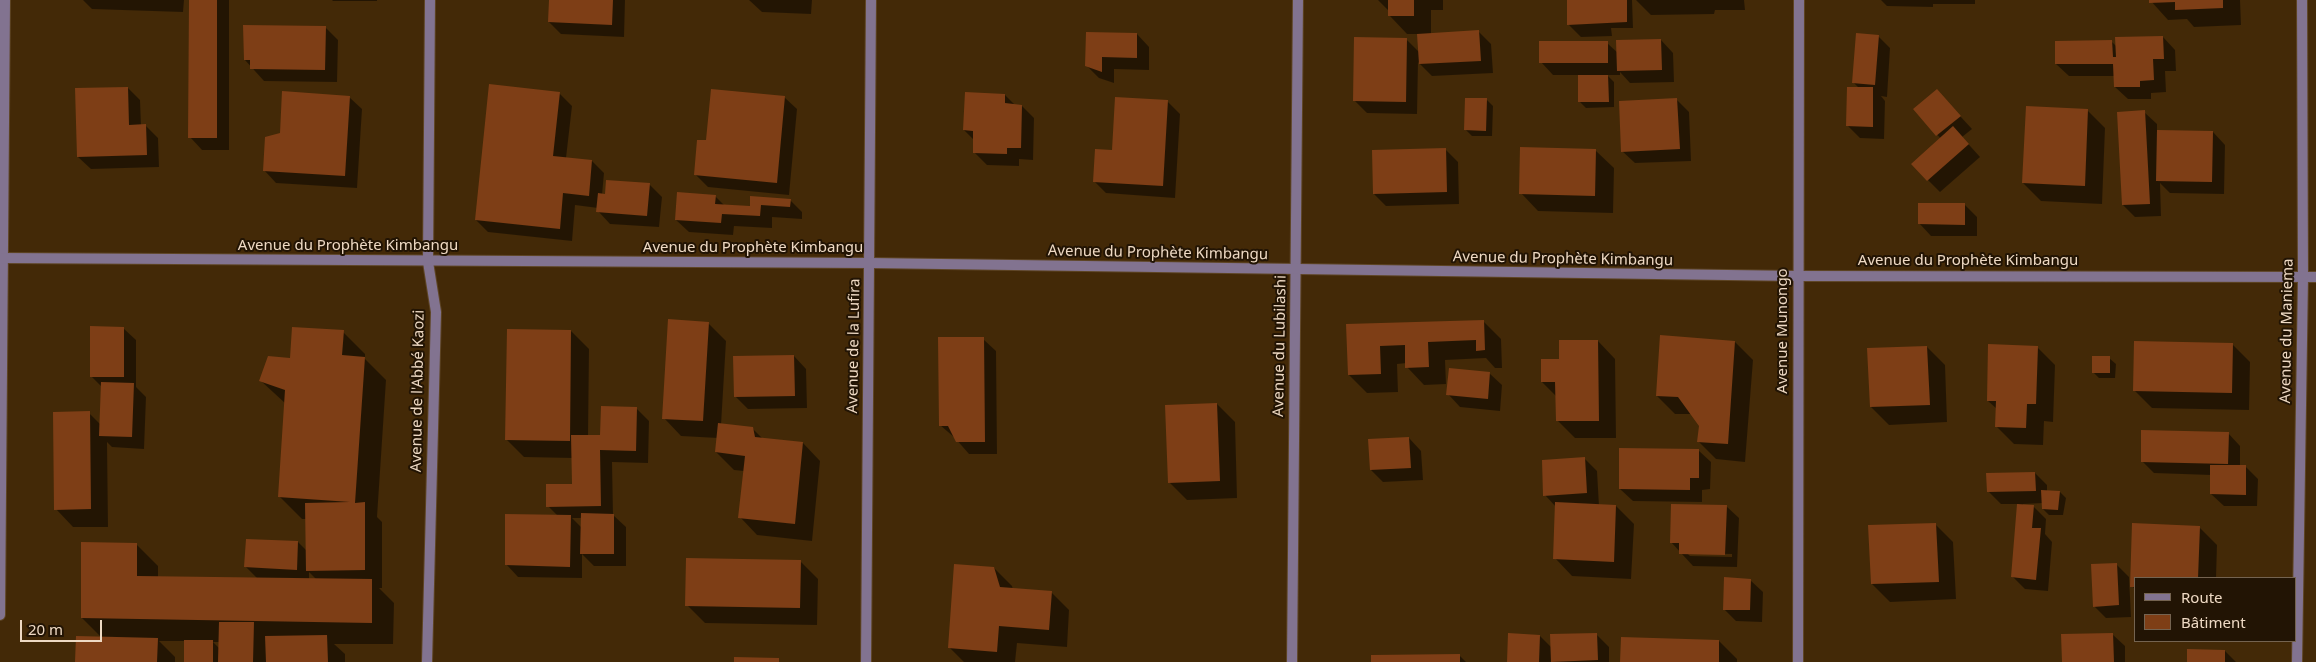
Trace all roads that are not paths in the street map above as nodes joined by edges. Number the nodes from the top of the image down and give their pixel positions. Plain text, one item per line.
1 (5, 0) edge
2 (430, 0) edge
3 (871, 0) edge
4 (1298, 0) edge
5 (1799, 0) edge
6 (2302, 0) edge
7 (2, 258) edge
8 (428, 262) junction
9 (870, 263) junction
10 (1296, 271) junction
11 (1798, 276) junction
12 (2303, 277) junction
13 (2316, 277) edge
14 (0, 615) edge
15 (427, 662) edge
16 (866, 662) edge
17 (1292, 662) edge
18 (1798, 662) edge
19 (2297, 662) edge

1 - 7 street
2 - 8 street, Avenue de l'Abbé Kaozi
3 - 9 street, Avenue de la Lufira
4 - 10 street, Avenue du Lubilashi
5 - 11 street, Avenue Munongo
6 - 12 street, Avenue du Maniema
7 - 8 street, Avenue du Prophète Kimbangu
7 - 14 street
8 - 9 street, Avenue du Prophète Kimbangu
8 - 15 street, Avenue de l'Abbé Kaozi
9 - 10 street, Avenue du Prophète Kimbangu
9 - 16 street, Avenue de la Lufira
10 - 11 street, Avenue du Prophète Kimbangu
10 - 17 street, Avenue du Lubilashi
11 - 12 street, Avenue du Prophète Kimbangu
11 - 18 street, Avenue Munongo
12 - 13 street, Avenue du Prophète Kimbangu
12 - 19 street, Avenue du Maniema

